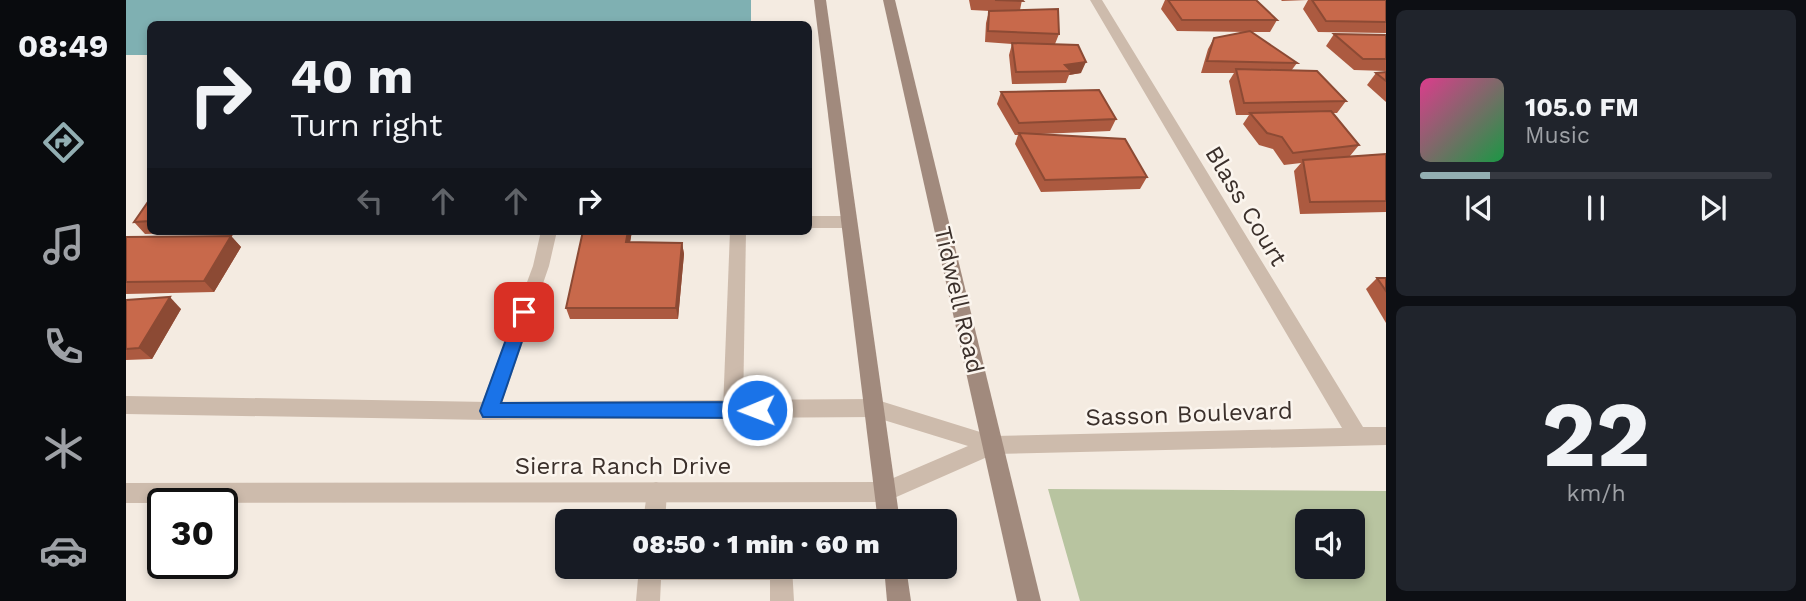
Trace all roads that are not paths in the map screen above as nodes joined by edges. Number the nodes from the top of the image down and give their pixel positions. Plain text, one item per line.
1 (820, 0) edge
2 (889, 0) edge
3 (1096, 0) edge
4 (812, 222) edge
5 (849, 222) junction
6 (548, 235) edge
7 (738, 235) edge
8 (126, 405) edge
9 (874, 408) junction
10 (733, 410) junction
11 (489, 411) junction
12 (1357, 435) junction
13 (1386, 436) edge
14 (993, 445) junction
15 (656, 492) junction
16 (885, 492) junction
17 (126, 493) edge
18 (655, 509) edge
19 (887, 509) edge
20 (649, 579) edge
21 (781, 579) edge
22 (896, 579) edge
23 (648, 601) edge
24 (782, 601) edge
25 (899, 601) edge
26 (1029, 601) edge

1 - 5 main road
2 - 14 main road, Tidwell Road
3 - 12 street, Blass Court
4 - 5 street
5 - 9 main road
6 - 11 street
7 - 10 street
8 - 11 street
9 - 10 street
9 - 14 street
9 - 16 main road
10 - 11 street
12 - 13 street, Sasson Boulevard
12 - 14 street, Sasson Boulevard
14 - 16 street, Sierra Ranch Drive
14 - 26 main road, Tidwell Road
15 - 16 street, Sierra Ranch Drive
15 - 17 street, Sierra Ranch Drive
15 - 18 street
16 - 19 main road
20 - 23 street
21 - 24 street
22 - 25 main road

